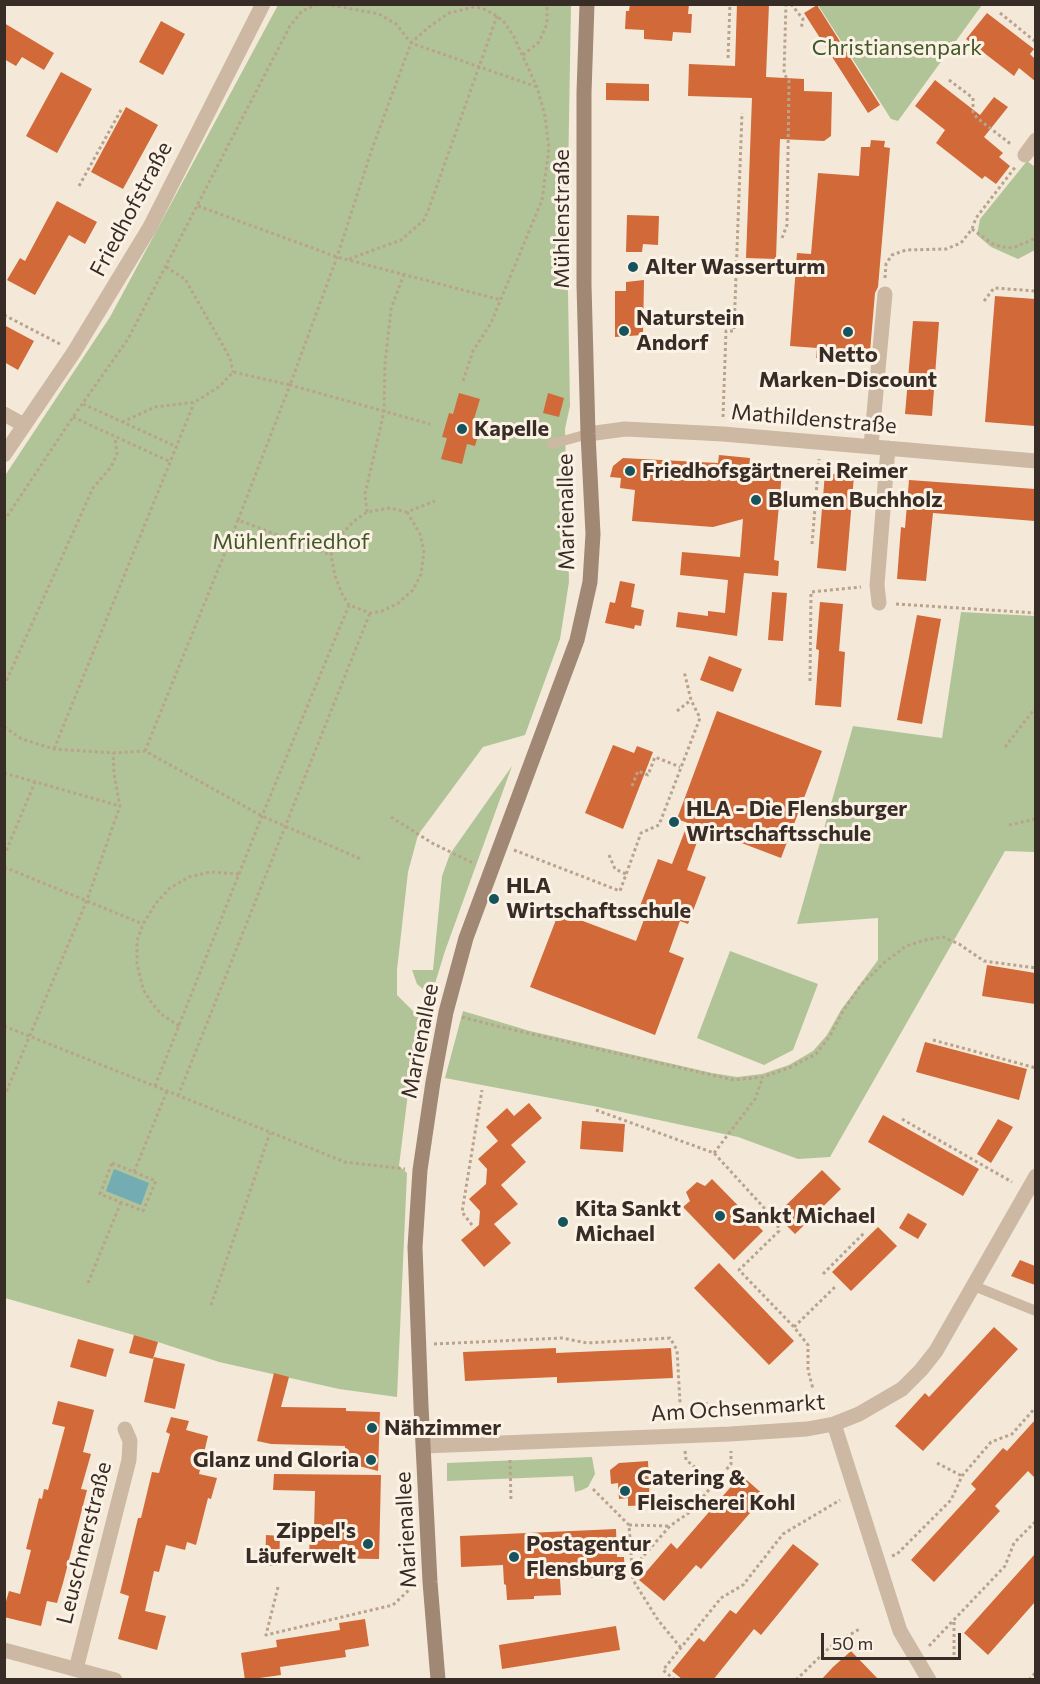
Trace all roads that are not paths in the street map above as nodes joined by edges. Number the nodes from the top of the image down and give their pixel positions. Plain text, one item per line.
1 (262, 4) edge
2 (587, 4) edge
3 (1035, 140) edge
4 (1025, 155) road end
5 (885, 294) road end
6 (4, 414) edge
7 (24, 425) junction
8 (588, 434) junction
9 (552, 444) dead end
10 (871, 446) junction
11 (888, 448) junction
12 (4, 455) edge
13 (1035, 460) edge
14 (879, 603) road end
15 (1035, 1176) edge
16 (974, 1286) junction
17 (1035, 1311) edge
18 (834, 1424) junction
19 (124, 1429) dead end
20 (424, 1446) junction
21 (4, 1650) edge
22 (76, 1669) junction
23 (115, 1680) edge
24 (438, 1680) edge
25 (929, 1680) edge

1 - 7 street, Friedhofstraße
2 - 8 main road, Mühlenstraße
3 - 4 street
5 - 10 street
6 - 7 street
7 - 12 street, Friedhofstraße
8 - 9 lane
8 - 10 street, Mathildenstraße
8 - 20 main road, Marienallee
10 - 11 street, Mathildenstraße
11 - 13 street, Mathildenstraße
11 - 14 street
15 - 16 street, Am Ochsenmarkt
16 - 17 lane
16 - 18 street, Am Ochsenmarkt
18 - 20 street, Am Ochsenmarkt
18 - 25 street
19 - 22 street, Leuschnerstraße
20 - 24 main road, Marienallee
21 - 22 street
22 - 23 street

